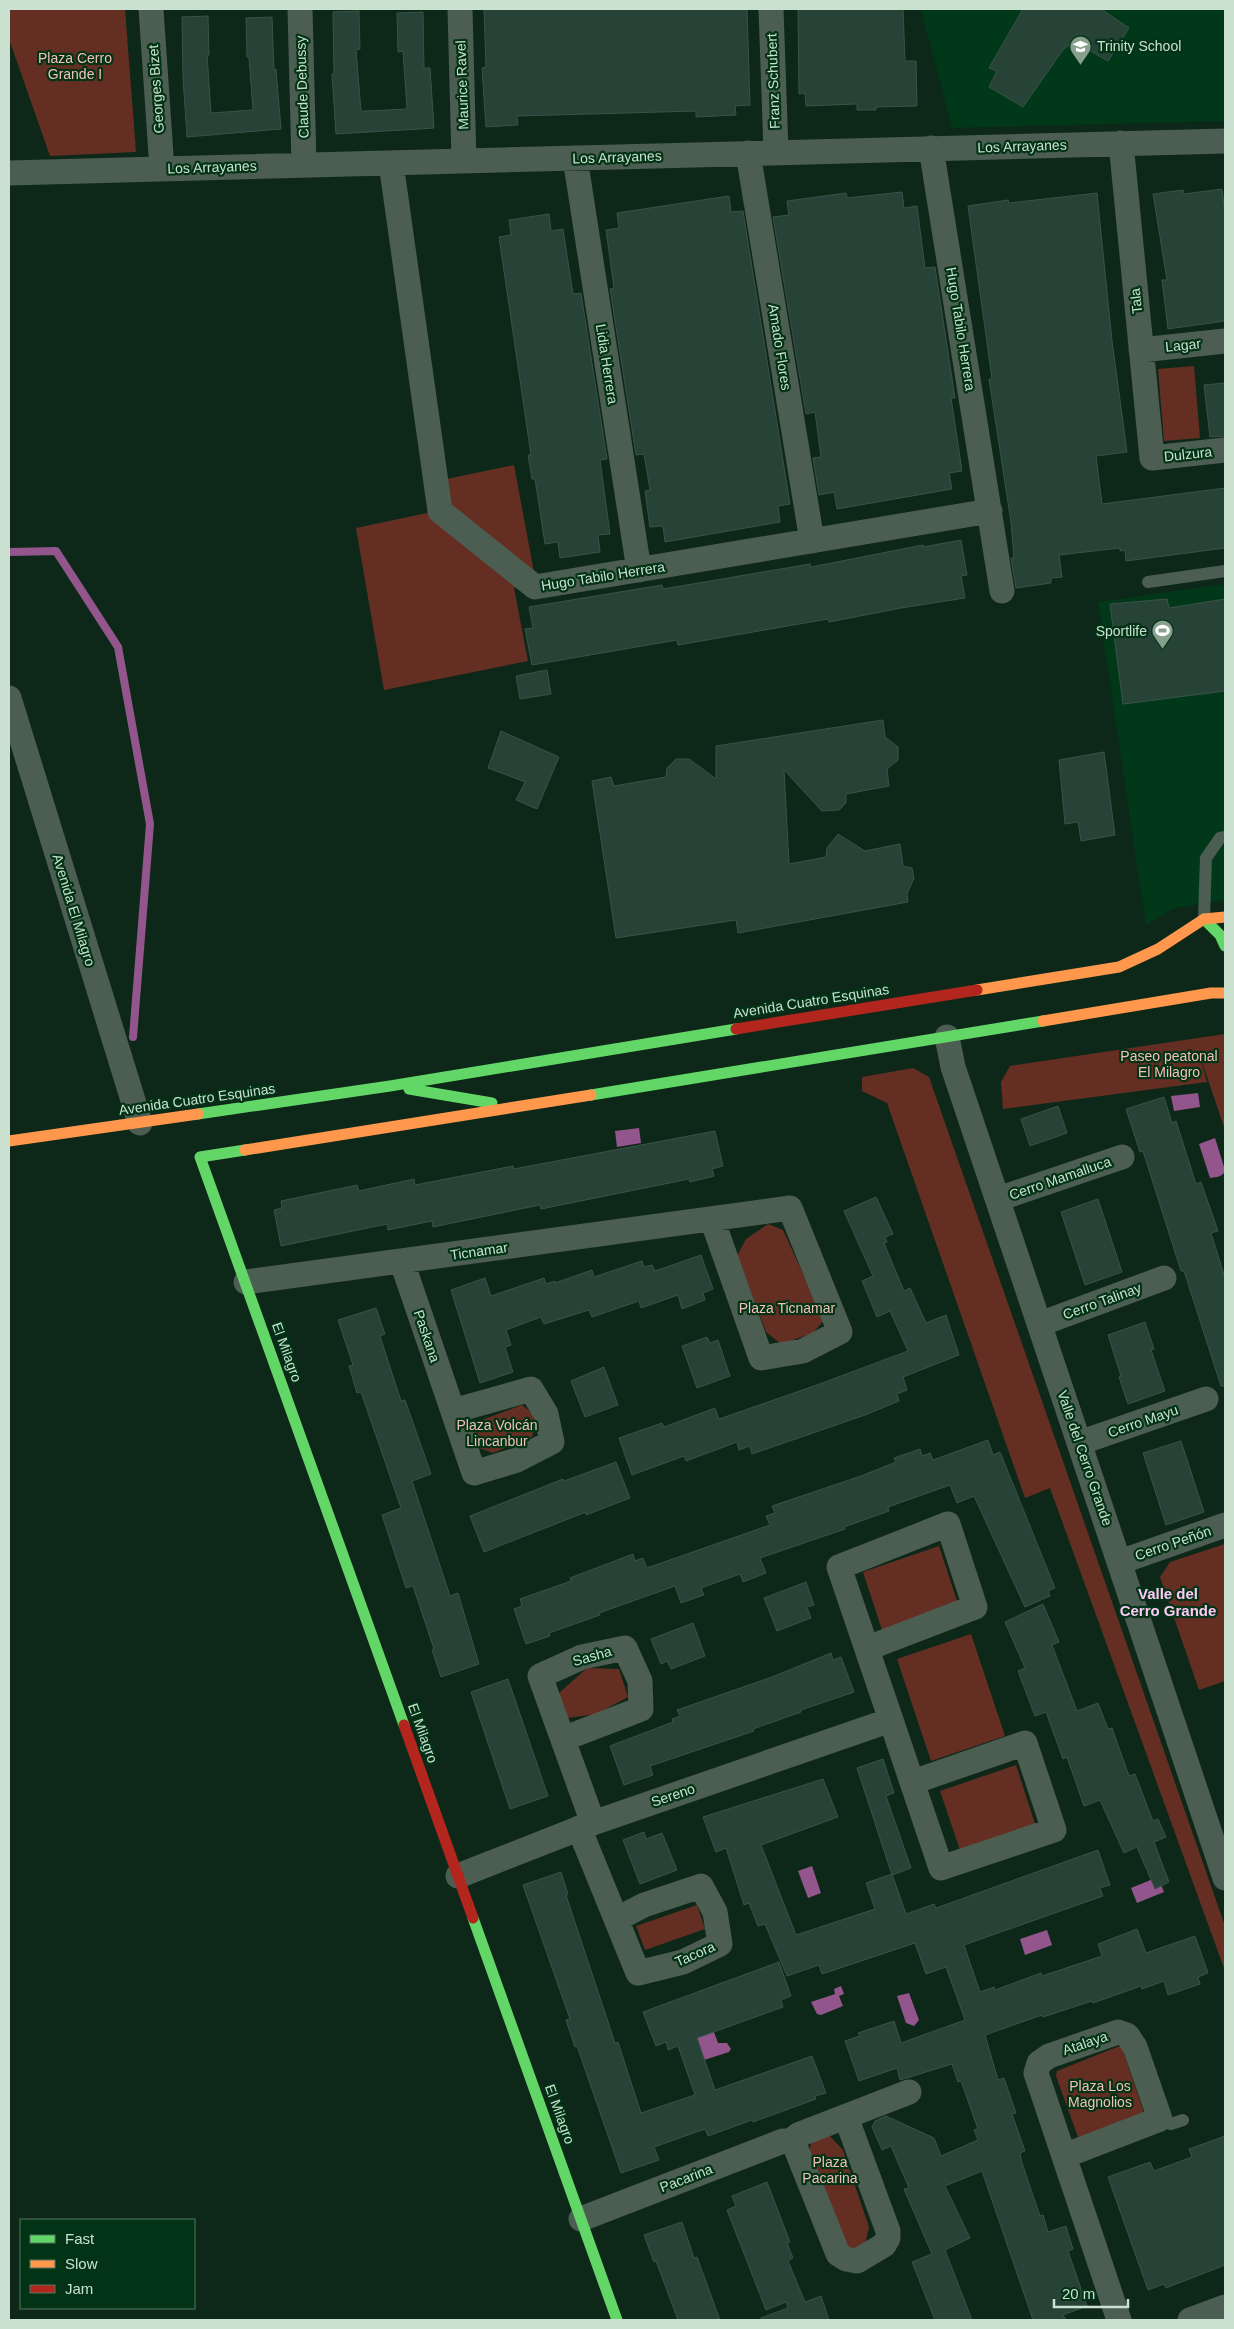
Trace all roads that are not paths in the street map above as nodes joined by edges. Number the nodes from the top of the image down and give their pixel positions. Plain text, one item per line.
1 (151, 9) edge
2 (300, 9) edge
3 (460, 9) edge
4 (771, 9) edge
5 (1225, 141) edge
6 (1121, 143) junction
7 (931, 148) junction
8 (776, 152) junction
9 (748, 153) junction
10 (575, 158) junction
11 (464, 161) junction
12 (391, 162) junction
13 (304, 165) junction
14 (10, 168) edge
15 (162, 169) junction
16 (1225, 340) edge
17 (1141, 350) junction
18 (1225, 450) edge
19 (1152, 458) joint
20 (990, 511) junction
21 (812, 541) junction
22 (639, 570) junction
23 (1225, 572) edge
24 (1148, 582) dead end
25 (1002, 591) dead end
26 (9, 698) edge
27 (1225, 837) edge
28 (1225, 917) edge
29 (1204, 919) junction
30 (1225, 946) edge
31 (1221, 981) dead end
32 (1211, 993) junction
33 (1225, 994) edge
34 (947, 1037) junction
35 (390, 1086) junction
36 (525, 1106) junction
37 (140, 1123) junction
38 (9, 1141) edge
39 (200, 1157) joint
40 (1122, 1157) dead end
41 (998, 1199) junction
42 (712, 1219) junction
43 (402, 1262) junction
44 (1164, 1278) dead end
45 (246, 1282) junction
46 (1040, 1324) junction
47 (1206, 1399) dead end
48 (453, 1411) dead end
49 (1079, 1443) junction
50 (1225, 1525) edge
51 (1120, 1562) junction
52 (868, 1648) junction
53 (891, 1720) junction
54 (563, 1739) dead end
55 (913, 1782) junction
56 (586, 1826) junction
57 (458, 1876) junction
58 (1225, 1878) edge
59 (617, 1919) dead end
60 (909, 2092) dead end
61 (846, 2117) junction
62 (791, 2141) junction
63 (1064, 2156) junction
64 (581, 2219) junction
65 (1223, 2312) edge
66 (617, 2320) edge
67 (1119, 2320) edge
68 (1190, 2320) edge

1 - 15 street, Georges Bizet
2 - 13 street, Claude Debussy
3 - 11 street, Maurice Ravel
4 - 8 street, Franz Schubert
5 - 6 street, Los Arrayanes
6 - 7 street, Los Arrayanes
6 - 17 street, Tala
7 - 8 street, Los Arrayanes
7 - 20 street, Hugo Tabilo Herrera
8 - 9 street, Los Arrayanes
9 - 10 street, Los Arrayanes
9 - 21 street, Amado Flores
10 - 11 street, Los Arrayanes
10 - 22 street, Lidia Herrera
11 - 12 street, Los Arrayanes
12 - 13 street, Los Arrayanes
12 - 22 street, Hugo Tabilo Herrera
13 - 15 street, Los Arrayanes
14 - 15 street, Los Arrayanes
16 - 17 street, Lagar
17 - 19 street, Tala
18 - 19 street, Dulzura
20 - 21 street, Hugo Tabilo Herrera
20 - 25 street, Hugo Tabilo Herrera
21 - 22 street, Hugo Tabilo Herrera
23 - 24 lane
26 - 37 street, Avenida El Milagro
27 - 29 lane
28 - 29 main road, Avenida Cuatro Esquinas
29 - 30 main road
29 - 35 main road, Avenida Cuatro Esquinas
31 - 32 main road
32 - 33 main road, Avenida Cuatro Esquinas
32 - 34 main road, Avenida Cuatro Esquinas
34 - 36 main road, Avenida Cuatro Esquinas
34 - 41 street, Valle del Cerro Grande
35 - 36 main road, Avenida Cuatro Esquinas
35 - 37 main road, Avenida Cuatro Esquinas
36 - 39 main road, Avenida Cuatro Esquinas
37 - 38 main road, Avenida Cuatro Esquinas
39 - 45 main road, El Milagro
40 - 41 street, Cerro Mamalluca
41 - 46 street, Valle del Cerro Grande
42 - 42 street, Ticnamar
42 - 43 street, Ticnamar
43 - 45 street, Ticnamar
43 - 48 street, Paskana
44 - 46 street, Cerro Talinay
45 - 57 main road, El Milagro
46 - 49 street, Valle del Cerro Grande
47 - 49 street, Cerro Mayu
49 - 51 street, Valle del Cerro Grande
50 - 51 street, Cerro Peñón
51 - 58 street, Valle del Cerro Grande
52 - 52 street
52 - 53 street
53 - 55 street
53 - 56 street, Sereno
54 - 56 street
55 - 55 street
56 - 57 street, Sereno
56 - 59 street
57 - 64 main road, El Milagro
60 - 61 street, Pacarina
61 - 62 street, Pacarina
61 - 62 street
62 - 64 street, Pacarina
63 - 63 street, Atalaya
63 - 67 street, Atalaya
64 - 66 main road, El Milagro
65 - 68 street

